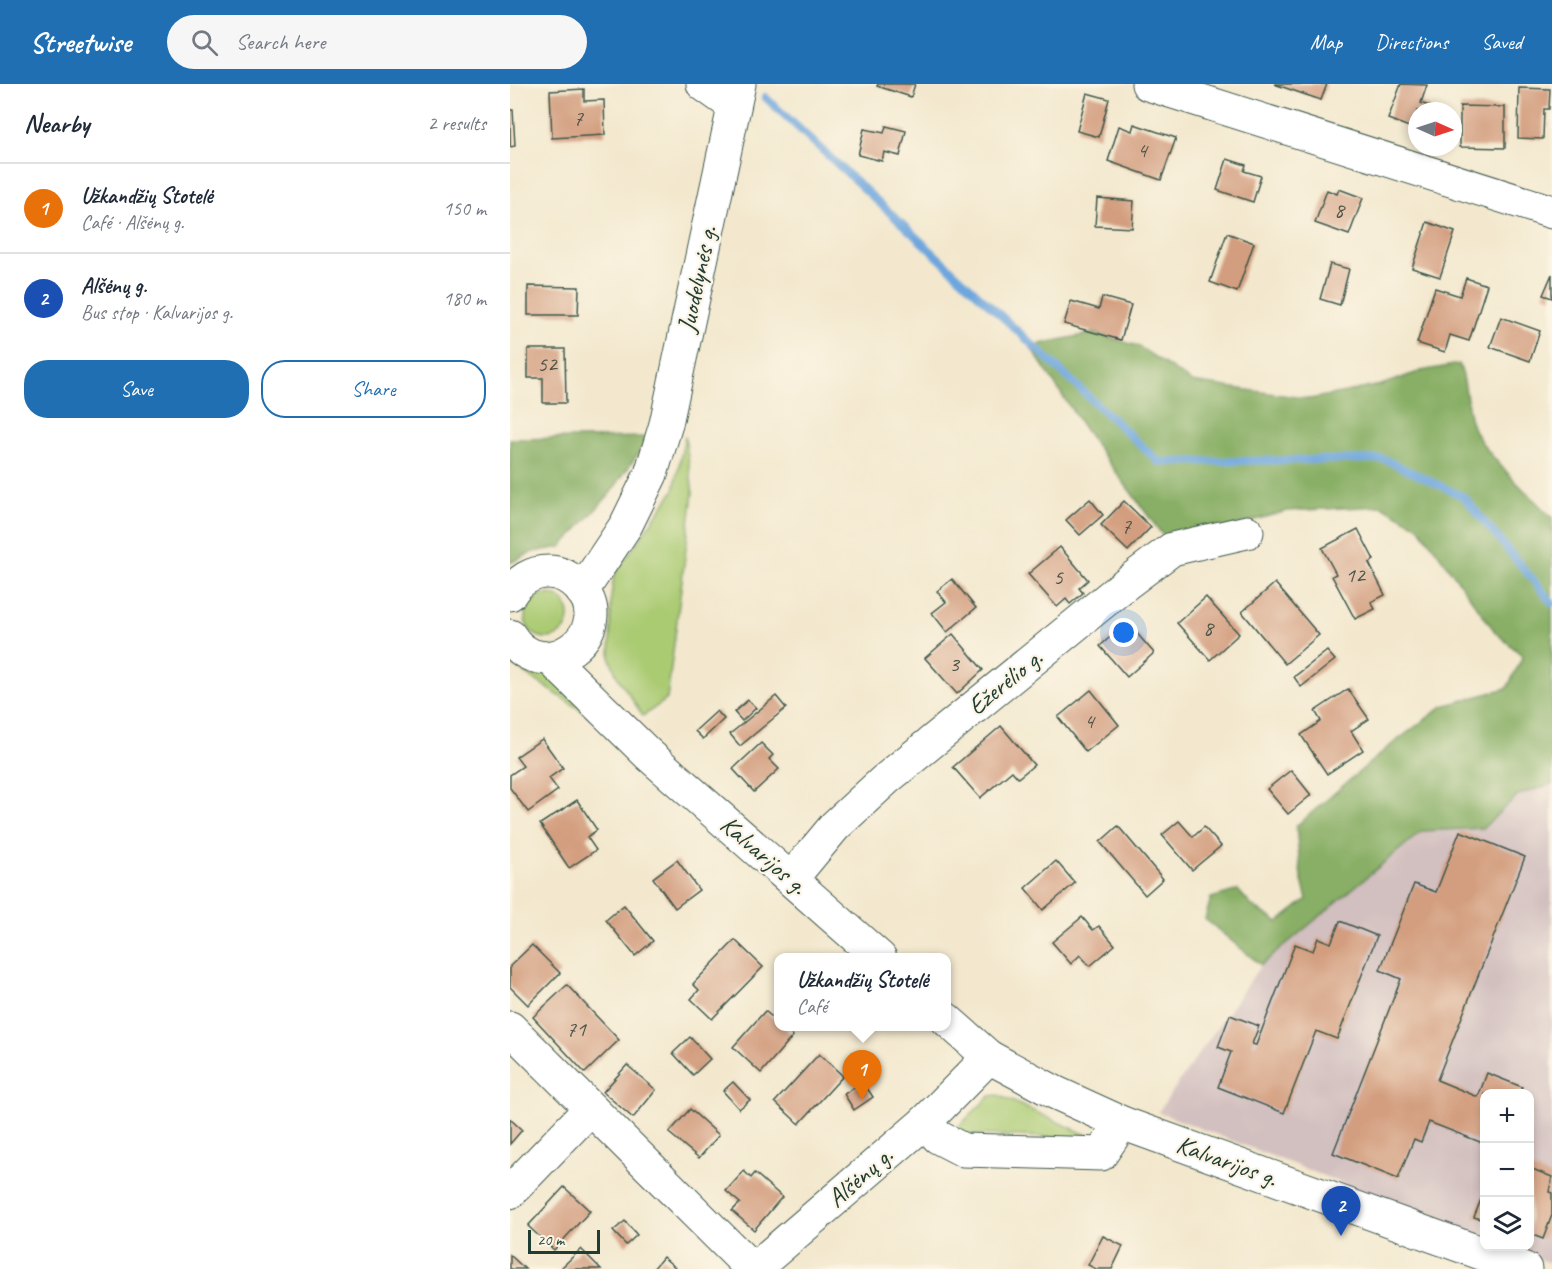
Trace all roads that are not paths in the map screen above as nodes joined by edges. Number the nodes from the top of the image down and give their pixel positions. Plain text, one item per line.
1 (703, 84) edge
2 (1148, 84) edge
3 (737, 95) edge
4 (1552, 212) edge
5 (1247, 532) dead end
6 (572, 582) junction
7 (514, 586) edge
8 (510, 636) edge
9 (583, 639) junction
10 (550, 658) junction
11 (648, 754) junction
12 (791, 879) junction
13 (875, 953) edge
14 (951, 1023) edge
15 (510, 1028) edge
16 (989, 1057) junction
17 (589, 1110) junction
18 (925, 1122) junction
19 (1122, 1123) junction
20 (510, 1192) edge
21 (753, 1269) edge
22 (1525, 1269) edge

1 - 3 street
2 - 4 street
3 - 6 street, Juodelynės g.
5 - 12 street, Ežerėlio g.
6 - 7 street
6 - 9 street
8 - 10 street
9 - 10 street
9 - 11 street, Kalvarijos g.
10 - 11 street, Kalvarijos g.
11 - 12 street, Kalvarijos g.
12 - 13 street, Kalvarijos g.
14 - 16 street, Kalvarijos g.
15 - 17 street, Alšėnų g.
16 - 18 street, Alšėnų g.
16 - 19 street, Kalvarijos g.
17 - 20 street
17 - 21 street, Alšėnų g.
18 - 19 street
18 - 21 street, Alšėnų g.
19 - 22 street, Kalvarijos g.

